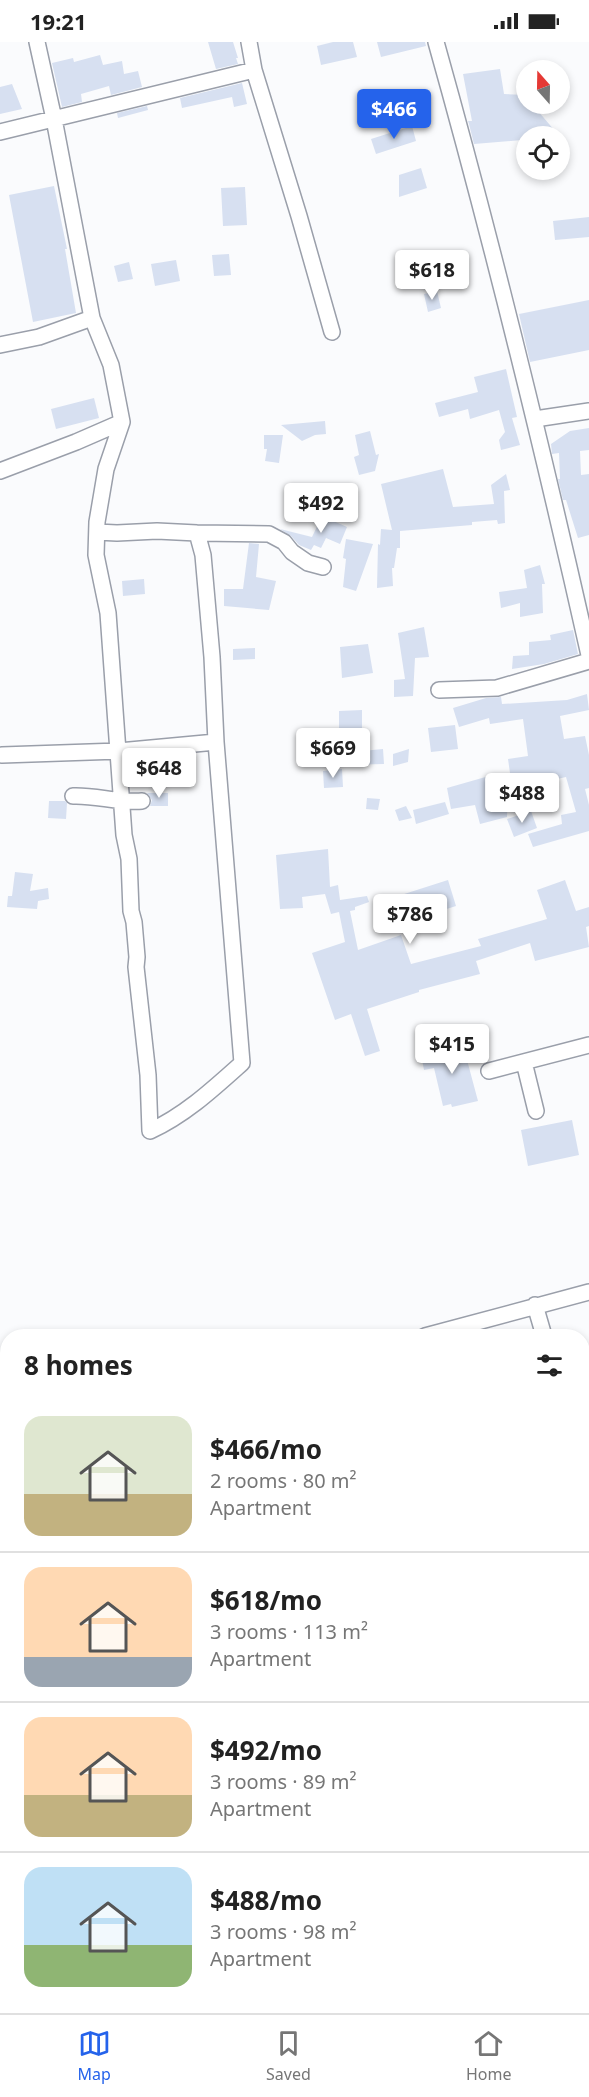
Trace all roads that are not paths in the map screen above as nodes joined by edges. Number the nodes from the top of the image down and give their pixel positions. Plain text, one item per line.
1 (36, 42) edge
2 (249, 42) edge
3 (436, 42) edge
4 (254, 70) junction
5 (54, 119) junction
6 (0, 132) edge
7 (92, 318) junction
8 (332, 332) dead end
9 (0, 345) edge
10 (589, 411) edge
11 (535, 419) junction
12 (122, 422) junction
13 (0, 471) edge
14 (97, 532) junction
15 (197, 533) junction
16 (323, 567) dead end
17 (589, 655) edge
18 (589, 661) edge
19 (439, 690) dead end
20 (216, 742) junction
21 (119, 751) junction
22 (2, 755) dead end
23 (73, 796) dead end
24 (142, 801) dead end
25 (123, 802) junction
26 (589, 1045) edge
27 (524, 1062) junction
28 (489, 1071) dead end
29 (536, 1111) dead end
30 (589, 1292) edge
31 (535, 1305) junction
32 (450, 1329) edge
33 (542, 1329) edge

1 - 5 street
2 - 4 street
3 - 11 street
4 - 5 street
4 - 8 street
5 - 6 street
5 - 7 street
7 - 9 street
7 - 12 street
10 - 11 street
11 - 17 street
12 - 13 street
12 - 14 street
14 - 15 street
14 - 21 street
15 - 16 street
15 - 20 street
18 - 19 street
20 - 21 street
20 - 25 street
21 - 22 street
21 - 25 street
23 - 25 street
24 - 25 street
26 - 27 street
27 - 28 street
27 - 29 street
30 - 31 street
31 - 32 street
31 - 33 street

